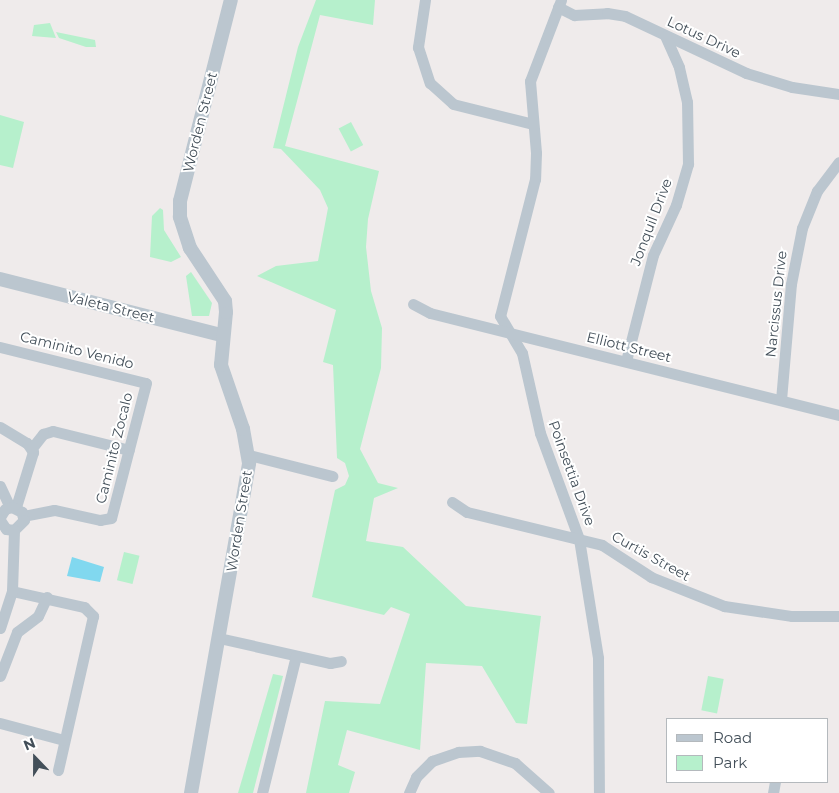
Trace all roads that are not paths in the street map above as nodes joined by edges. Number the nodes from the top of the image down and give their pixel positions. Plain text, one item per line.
1 (231, 0) edge
2 (425, 0) edge
3 (559, 4) edge
4 (665, 36) junction
5 (839, 94) edge
6 (533, 124) junction
7 (839, 162) edge
8 (0, 279) edge
9 (413, 304) dead end
10 (510, 333) junction
11 (222, 335) junction
12 (0, 347) edge
13 (626, 361) junction
14 (146, 383) joint
15 (781, 400) junction
16 (839, 414) edge
17 (0, 427) edge
18 (32, 448) junction
19 (130, 450) junction
20 (249, 456) junction
21 (332, 476) dead end
22 (0, 486) edge
23 (452, 502) dead end
24 (17, 510) junction
25 (0, 519) edge
26 (14, 530) junction
27 (579, 539) junction
28 (12, 591) junction
29 (47, 597) junction
30 (839, 616) edge
31 (0, 628) edge
32 (219, 638) junction
33 (296, 656) junction
34 (341, 661) dead end
35 (0, 676) edge
36 (0, 722) edge
37 (64, 740) junction
38 (58, 770) dead end
39 (191, 793) edge
40 (262, 793) edge
41 (409, 793) edge
42 (549, 793) edge
43 (599, 793) edge

1 - 11 street, Worden Street
2 - 6 street
3 - 4 street, Lotus Drive
3 - 6 street, Poinsettia Drive
4 - 5 street, Lotus Drive
4 - 13 street, Jonquil Drive
6 - 10 street, Poinsettia Drive
7 - 15 street, Narcissus Drive
8 - 11 street, Valeta Street
9 - 10 street, Elliott Street
10 - 13 street, Elliott Street
10 - 27 street, Poinsettia Drive
11 - 20 street, Worden Street
12 - 14 street, Caminito Venido
13 - 15 street, Elliott Street
14 - 19 street, Caminito Zocalo
15 - 16 street, Elliott Street
17 - 18 street
18 - 19 street
18 - 24 street
19 - 24 street, Caminito Zocalo
20 - 21 street
20 - 32 street, Worden Street
22 - 24 street
23 - 27 street, Curtis Street
24 - 25 street
24 - 26 street
25 - 26 street
26 - 28 street
27 - 30 street, Curtis Street
27 - 43 street, Poinsettia Drive
28 - 29 street
28 - 31 street
29 - 35 street
29 - 37 street
32 - 33 street
32 - 39 street, Worden Street
33 - 34 street
33 - 40 street
36 - 37 street
37 - 38 street
41 - 42 street

